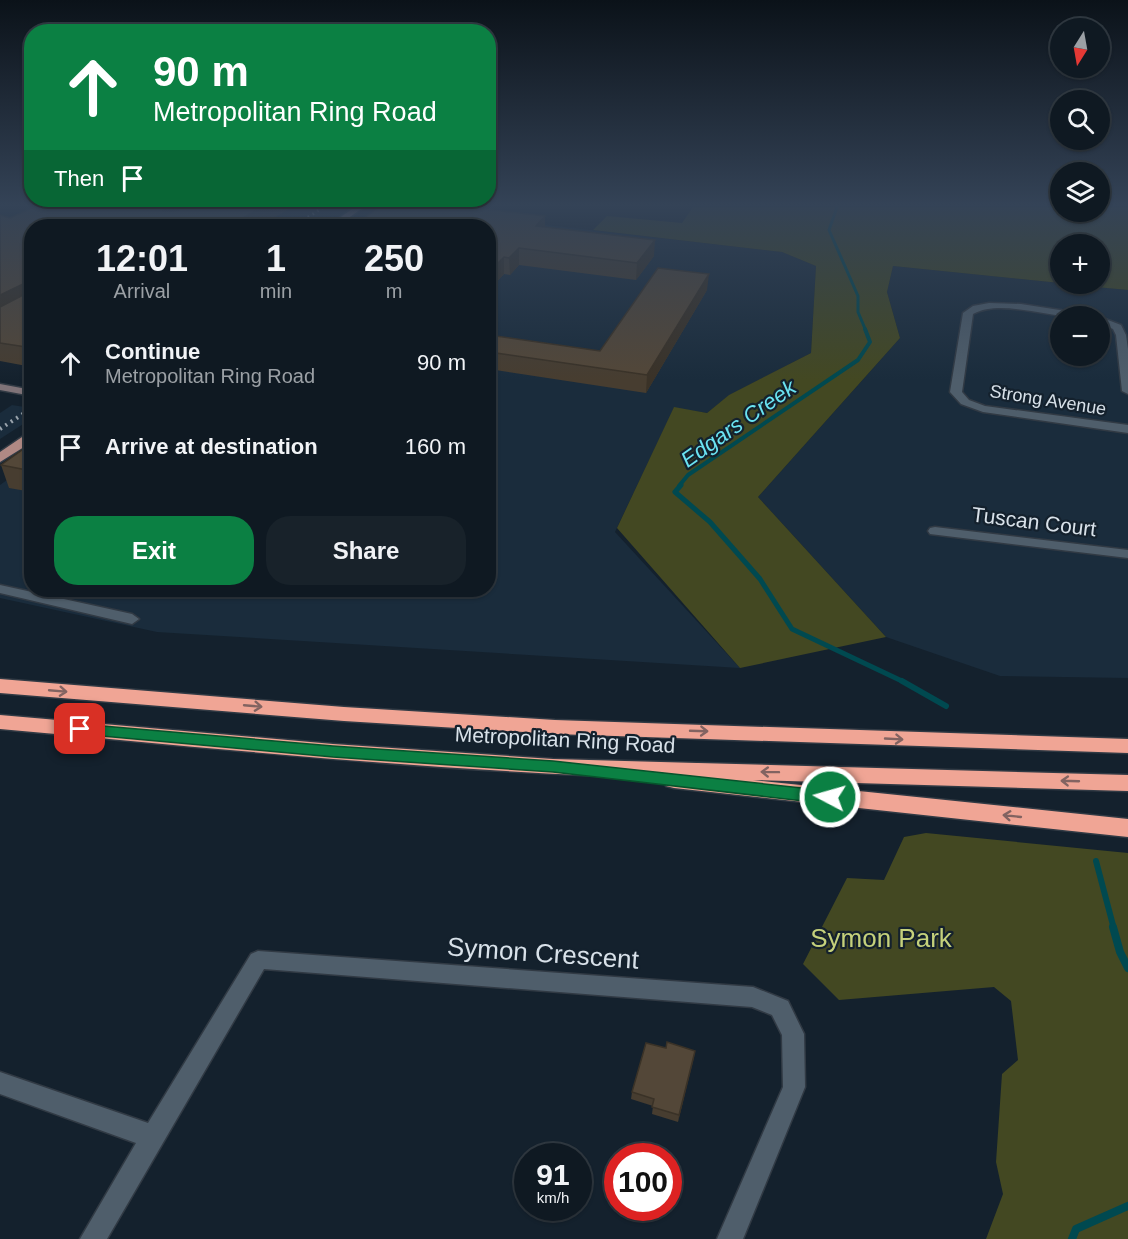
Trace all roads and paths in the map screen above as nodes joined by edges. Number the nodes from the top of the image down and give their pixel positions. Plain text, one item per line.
1 (1050, 313) edge
2 (1110, 324) edge
3 (0, 387) edge
4 (1128, 391) edge
5 (24, 392) edge
6 (1128, 429) edge
7 (24, 442) edge
8 (0, 458) edge
9 (935, 531) dead end
10 (1128, 554) edge
11 (0, 589) edge
12 (24, 594) edge
13 (35, 597) edge
14 (132, 619) dead end
15 (0, 686) edge
16 (0, 722) edge
17 (1128, 734) edge
18 (952, 741) junction
19 (1128, 746) edge
20 (553, 766) junction
21 (1128, 783) edge
22 (1128, 828) edge
23 (0, 1083) edge
24 (153, 1137) junction
25 (93, 1239) edge
26 (730, 1239) edge

1 - 6 street, Strong Avenue
2 - 4 street
3 - 5 main road
7 - 8 main road
9 - 10 street, Tuscan Court
11 - 12 street
13 - 14 street
15 -> 18 highway, Metropolitan Ring Road
16 - 20 highway, Metropolitan Ring Road
17 - 18 highway
18 - 19 highway, Metropolitan Ring Road
21 -> 20 highway, Metropolitan Ring Road
22 -> 20 highway
23 - 24 street
24 - 25 street
24 - 26 street, Symon Crescent

